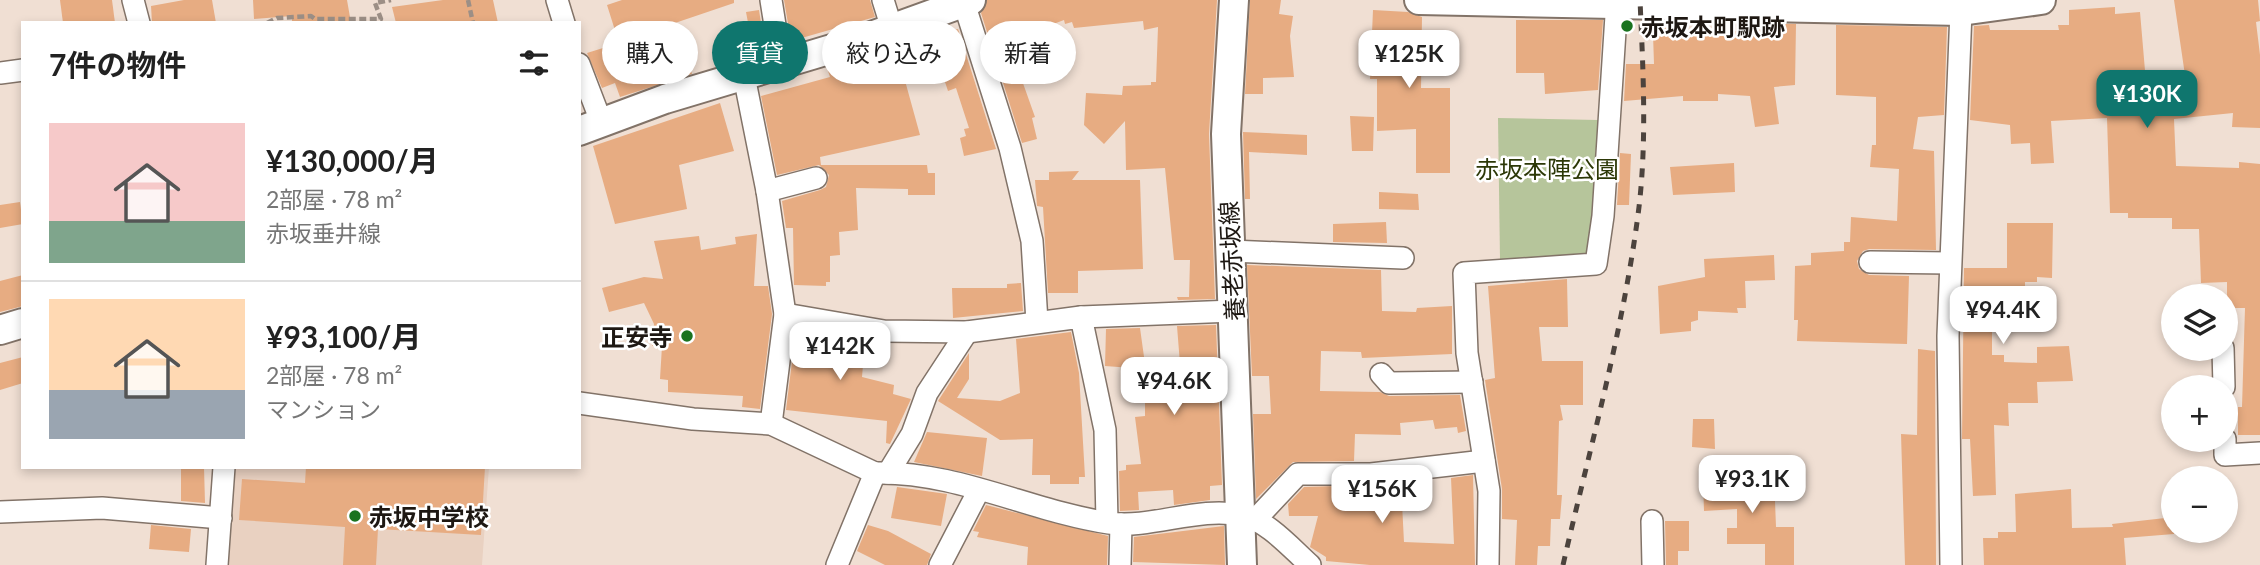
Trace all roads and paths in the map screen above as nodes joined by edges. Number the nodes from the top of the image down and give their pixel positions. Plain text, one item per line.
1 (133, 0) edge
2 (391, 0) edge
3 (468, 0) edge
4 (557, 0) edge
5 (771, 0) edge
6 (883, 0) edge
7 (1234, 0) edge
8 (1419, 0) edge
9 (2041, 0) edge
10 (968, 2) edge
11 (1617, 2) edge
12 (1805, 4) edge
13 (1971, 7) edge
14 (138, 21) edge
15 (271, 21) edge
16 (381, 21) edge
17 (473, 21) edge
18 (563, 21) edge
19 (774, 21) edge
20 (890, 21) edge
21 (915, 21) edge
22 (21, 69) edge
23 (0, 73) edge
24 (581, 76) edge
25 (717, 84) edge
26 (746, 84) edge
27 (590, 128) edge
28 (816, 178) dead end
29 (767, 191) junction
30 (1231, 251) junction
31 (1403, 258) dead end
32 (1870, 262) dead end
33 (1950, 263) junction
34 (1234, 311) junction
35 (785, 314) junction
36 (1081, 317) junction
37 (1037, 322) junction
38 (21, 324) edge
39 (0, 330) edge
40 (967, 332) junction
41 (1381, 374) dead end
42 (1472, 382) junction
43 (581, 403) edge
44 (771, 424) junction
45 (2225, 452) edge
46 (2260, 453) edge
47 (1484, 461) junction
48 (224, 469) edge
49 (882, 473) junction
50 (979, 490) junction
51 (0, 512) edge
52 (221, 518) junction
53 (1248, 518) junction
54 (1652, 521) dead end
55 (1114, 523) junction
56 (217, 565) edge
57 (837, 565) edge
58 (940, 565) edge
59 (1119, 565) edge
60 (1242, 565) edge
61 (1310, 565) edge
62 (1488, 565) edge
63 (1653, 565) edge
64 (1951, 565) edge

1 - 14 street
2 - 16 path
3 - 17 path
4 - 18 street
5 - 19 street
6 - 20 street
7 - 30 main road, 養老赤坂線
8 - 11 main road
9 - 13 main road
10 - 21 main road
10 - 37 street
11 - 12 main road
11 - 42 street
12 - 13 main road
13 - 33 street
15 - 16 path
22 - 23 street
24 - 27 street
25 - 27 main road
26 - 29 street
28 - 29 street
29 - 35 street
30 - 31 street
30 - 34 main road, 養老赤坂線
32 - 33 street
33 - 64 street
34 - 36 street
34 - 53 main road, 養老赤坂線
35 - 40 street
35 - 44 street
36 - 37 street
36 - 55 street
37 - 40 street
38 - 39 main road
40 - 49 street
41 - 42 street
42 - 47 street
43 - 44 street
44 - 49 street
45 - 46 street
47 - 53 street
47 - 62 street
48 - 52 street
49 - 50 street
49 - 57 street
50 - 55 street
50 - 58 street
51 - 52 street
52 - 56 street
53 - 55 street
53 - 60 main road, 養老赤坂線
53 - 61 street
54 - 63 street
55 - 59 street

